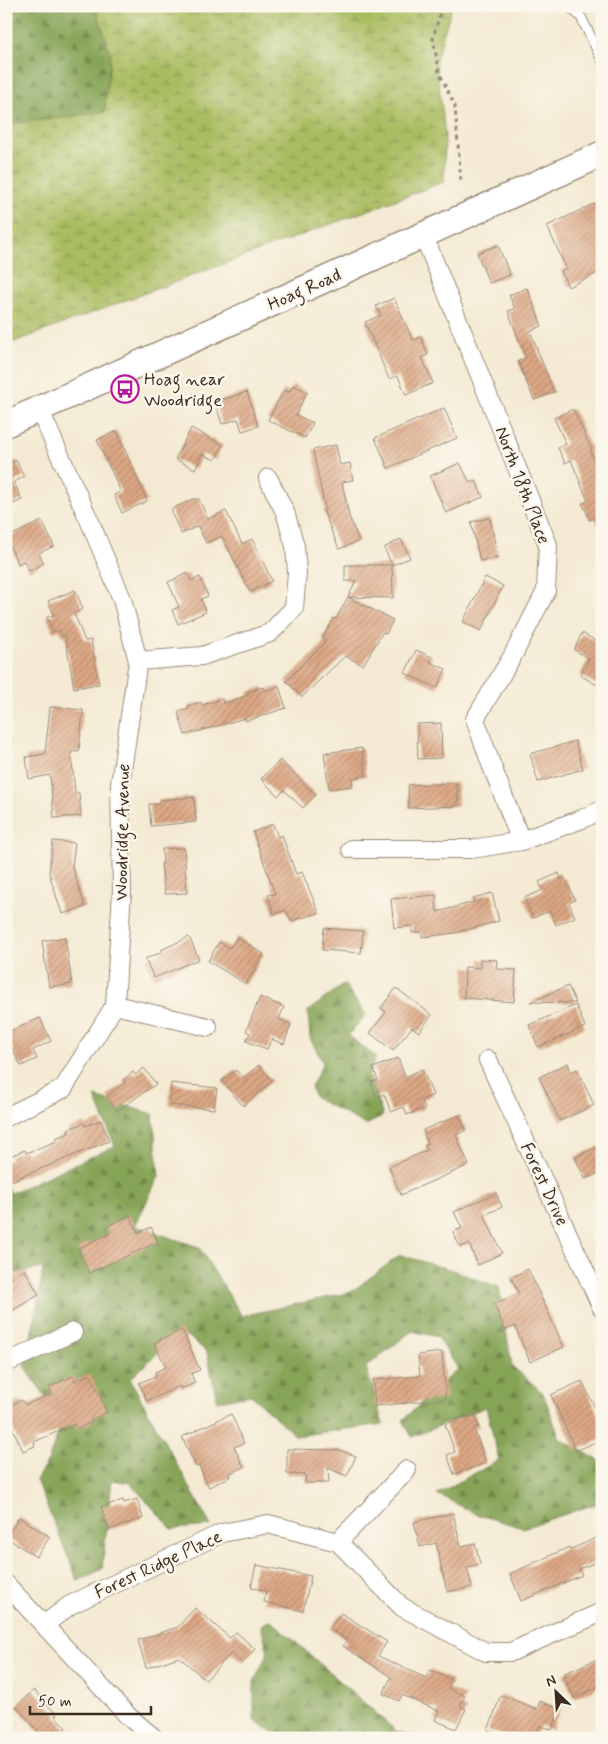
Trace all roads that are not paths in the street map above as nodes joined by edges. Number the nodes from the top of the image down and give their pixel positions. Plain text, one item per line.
1 (569, 6) edge
2 (602, 60) edge
3 (602, 154) edge
4 (424, 236) junction
5 (39, 409) junction
6 (6, 424) edge
7 (268, 478) dead end
8 (138, 661) junction
9 (602, 810) edge
10 (521, 841) junction
11 (351, 848) dead end
12 (115, 1005) junction
13 (208, 1027) dead end
14 (488, 1060) dead end
15 (6, 1117) edge
16 (602, 1308) edge
17 (73, 1332) dead end
18 (6, 1363) edge
19 (407, 1470) dead end
20 (338, 1542) junction
21 (6, 1584) edge
22 (602, 1612) edge
23 (44, 1625) junction
24 (154, 1738) edge

1 - 2 lane
3 - 4 street, Hoag Road
4 - 5 street, Hoag Road
4 - 10 street, North 18th Place
5 - 6 street, Hoag Road
5 - 8 street, Woodridge Avenue
7 - 8 street
8 - 12 street, Woodridge Avenue
9 - 10 street
10 - 11 street
12 - 13 street
12 - 15 street, Woodridge Avenue
14 - 16 street, Forest Drive
17 - 18 street
19 - 20 street
20 - 22 street
20 - 23 street, Forest Ridge Place
21 - 23 street
23 - 24 street

